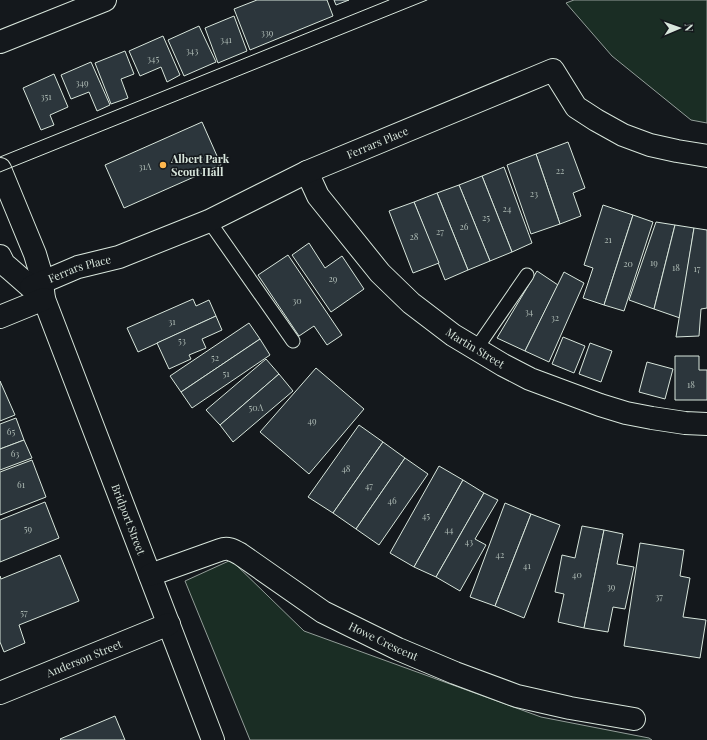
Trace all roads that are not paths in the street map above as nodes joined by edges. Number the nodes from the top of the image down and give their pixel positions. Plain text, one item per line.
1 (105, 0) edge
2 (0, 42) edge
3 (707, 156) edge
4 (0, 169) edge
5 (307, 172) junction
6 (209, 221) junction
7 (0, 256) edge
8 (527, 275) dead end
9 (39, 289) junction
10 (0, 317) edge
11 (292, 341) dead end
12 (476, 349) junction
13 (707, 424) edge
14 (150, 576) junction
15 (169, 624) junction
16 (0, 692) edge
17 (634, 719) dead end
18 (213, 740) edge

1 - 2 street
3 - 5 street, Ferrars Place
4 - 9 street, Bridport Street
5 - 6 street, Ferrars Place
5 - 12 street, Martin Street
6 - 9 street, Ferrars Place
6 - 11 lane
7 - 9 street
8 - 12 lane
9 - 10 street, Ferrars Place
9 - 14 street, Bridport Street
12 - 13 street, Martin Street
14 - 15 street, Bridport Street
14 - 17 street, Howe Crescent
15 - 16 street, Anderson Street
15 - 18 street, Bridport Street

